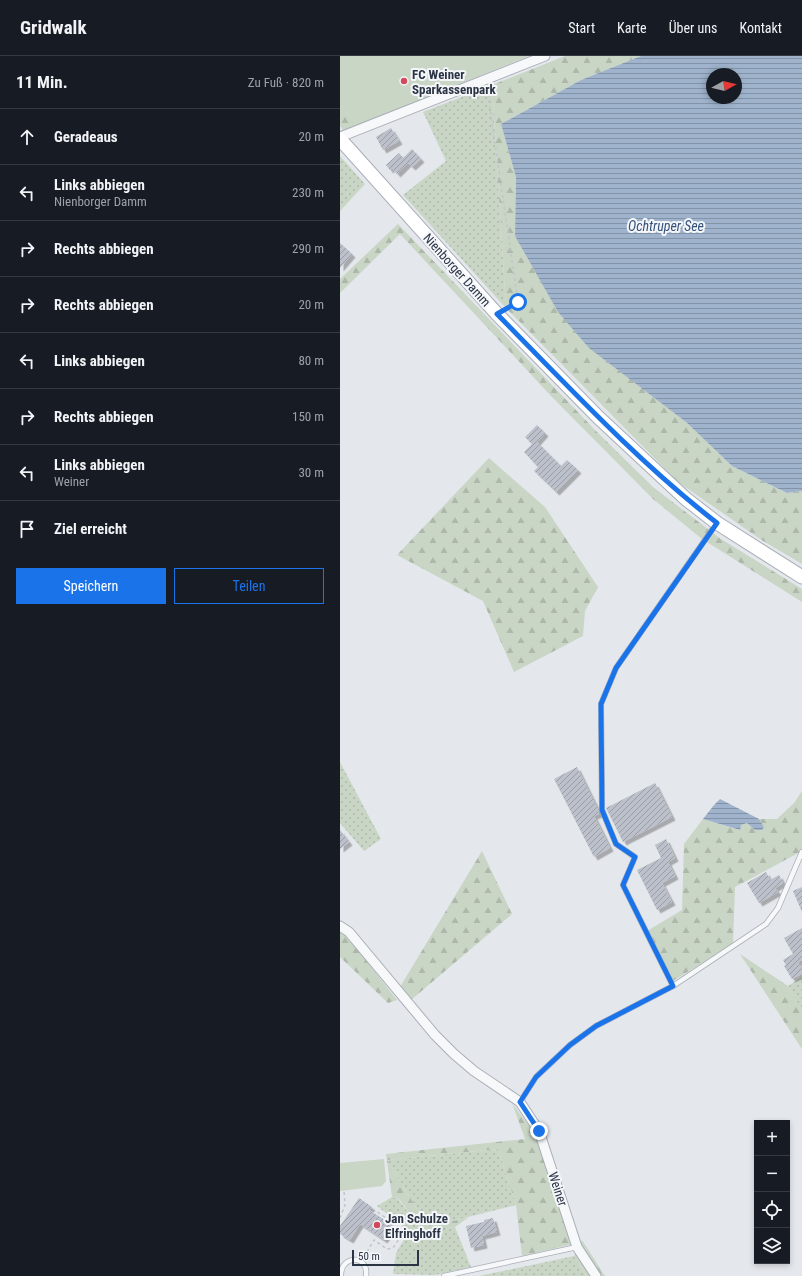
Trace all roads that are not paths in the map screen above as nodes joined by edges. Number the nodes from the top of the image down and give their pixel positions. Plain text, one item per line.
1 (545, 56) edge
2 (340, 138) edge
3 (717, 523) junction
4 (802, 577) edge
5 (802, 852) edge
6 (340, 926) edge
7 (673, 986) junction
8 (520, 1102) junction
9 (577, 1247) junction
10 (341, 1275) edge
11 (367, 1276) edge
12 (444, 1276) edge
13 (596, 1276) edge

1 - 2 street
2 - 3 main road, Nienborger Damm
3 - 4 main road, Nienborger Damm
3 - 7 lane
5 - 7 lane
6 - 8 street
7 - 8 lane
8 - 9 street, Weiner
9 - 12 lane
9 - 13 street, Weiner
10 - 11 lane

